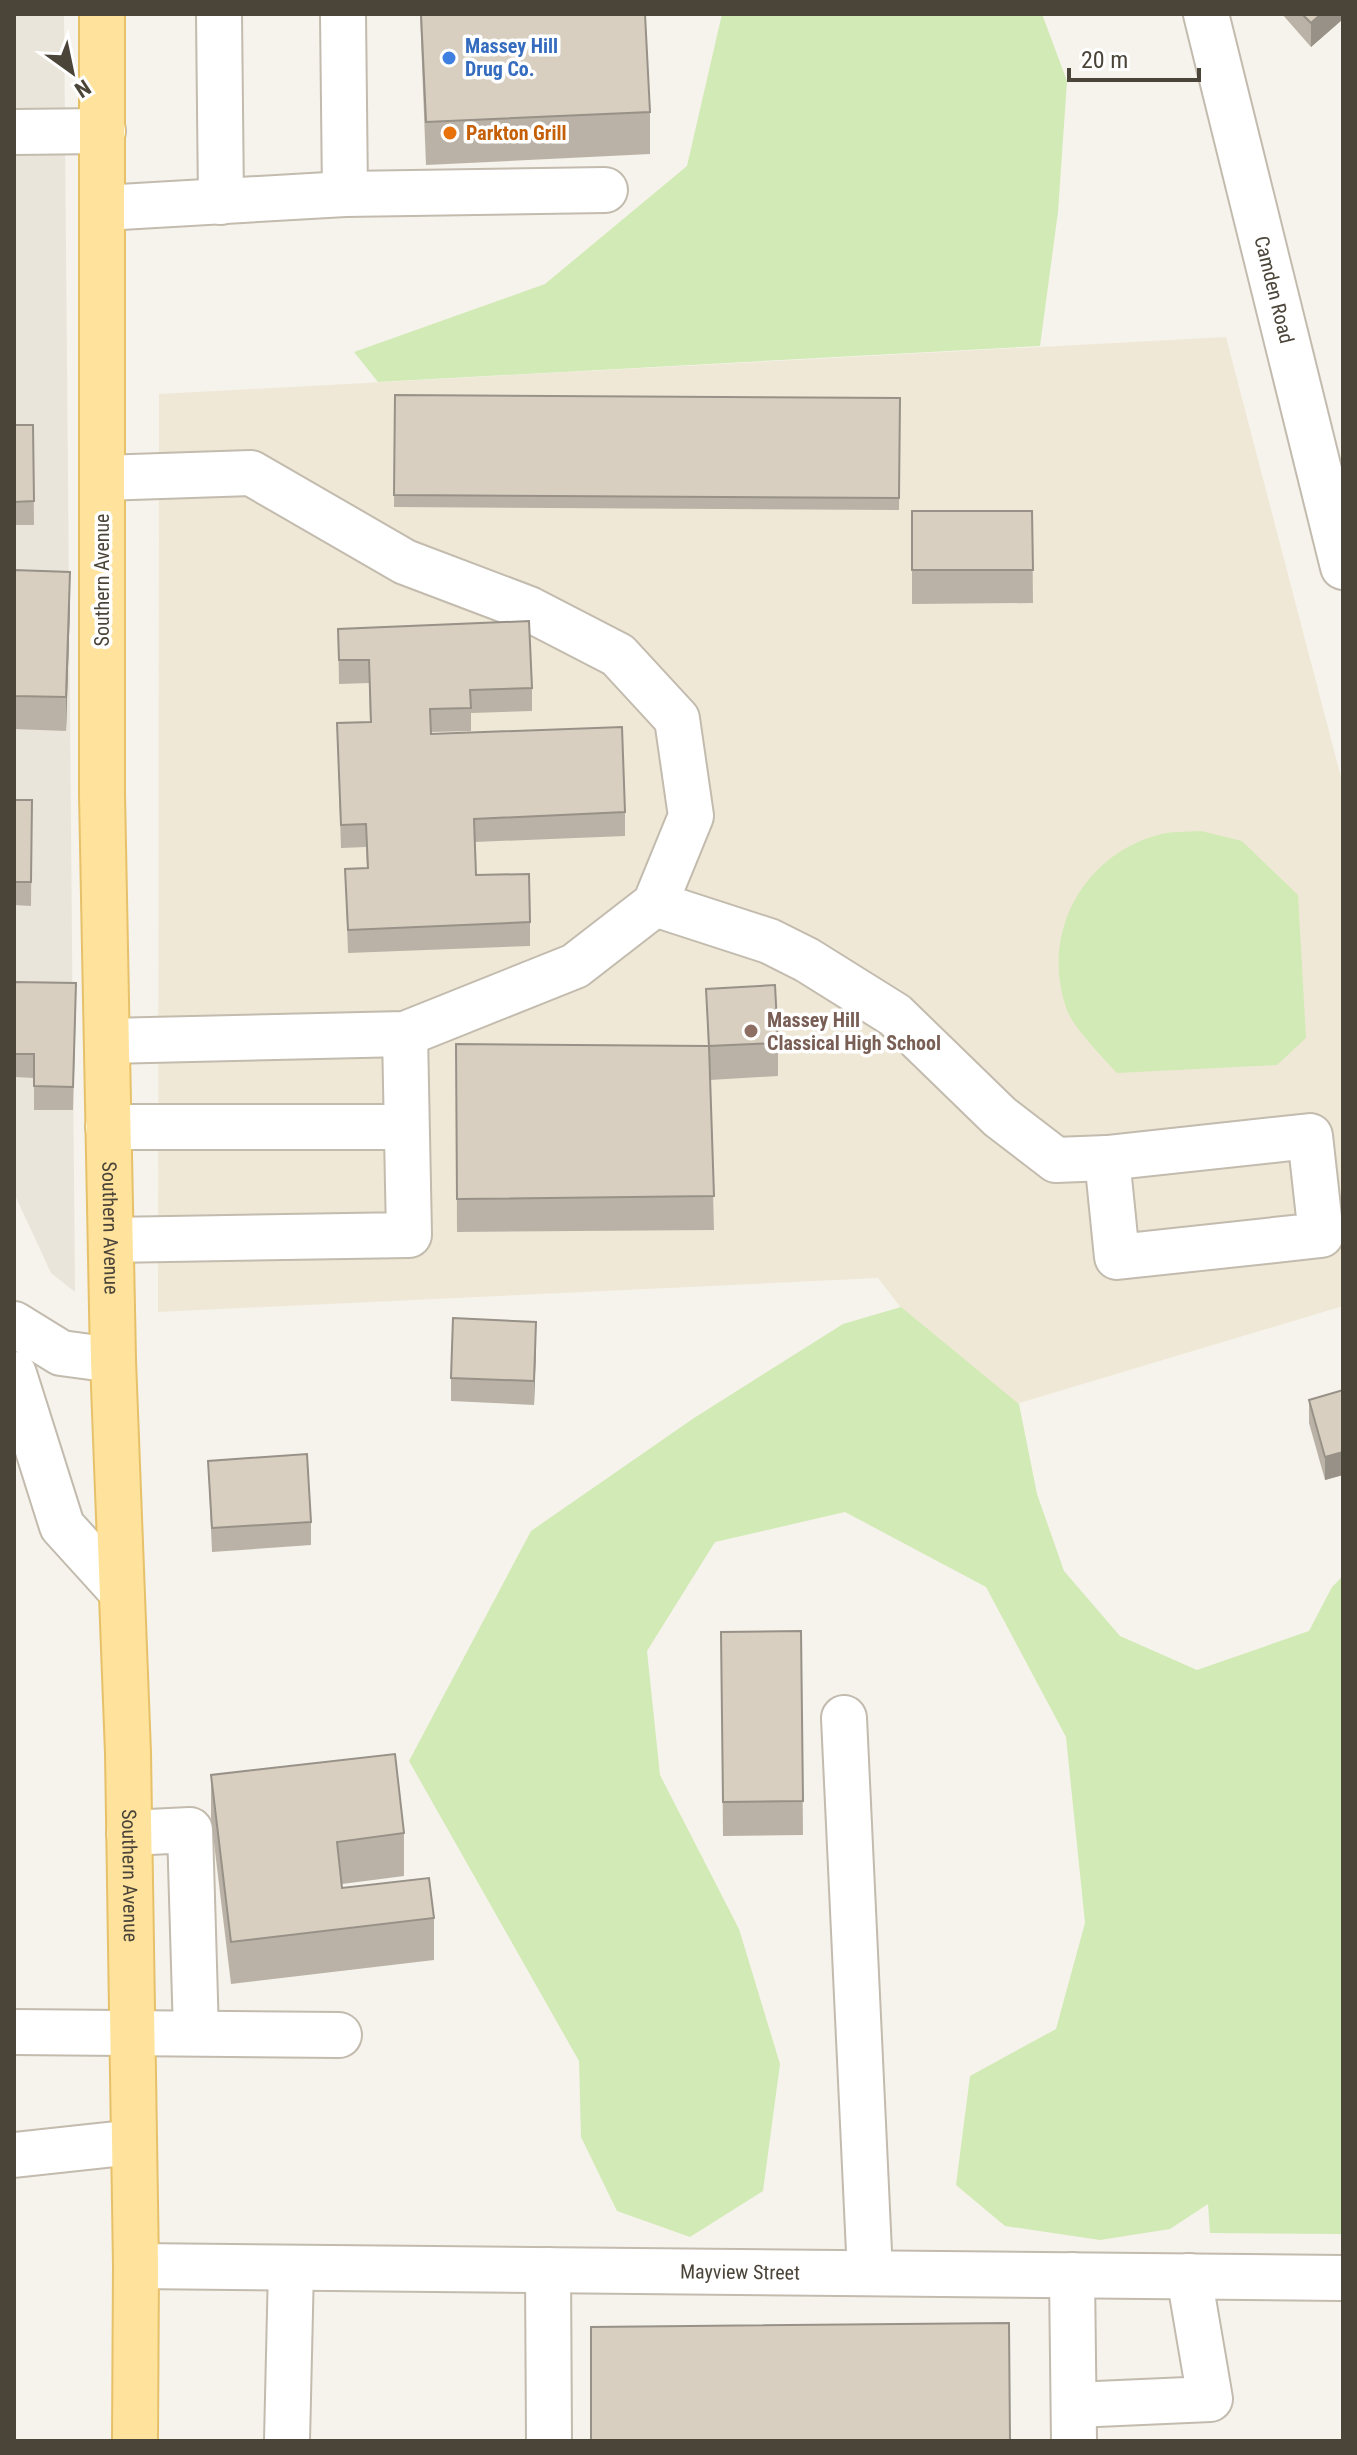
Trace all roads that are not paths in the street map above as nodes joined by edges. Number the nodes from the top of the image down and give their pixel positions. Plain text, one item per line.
1 (102, 14) edge
2 (219, 14) edge
3 (343, 14) edge
4 (1206, 14) edge
5 (103, 131) junction
6 (14, 132) edge
7 (605, 190) dead end
8 (345, 194) junction
9 (221, 202) junction
10 (103, 208) junction
11 (102, 478) junction
12 (1343, 567) edge
13 (655, 904) junction
14 (405, 1034) junction
15 (107, 1041) junction
16 (108, 1127) junction
17 (405, 1127) junction
18 (1107, 1158) junction
19 (111, 1240) junction
20 (14, 1324) edge
21 (113, 1360) junction
22 (14, 1374) edge
23 (120, 1590) junction
24 (844, 1718) dead end
25 (129, 1833) junction
26 (14, 2032) edge
27 (132, 2032) junction
28 (196, 2033) junction
29 (339, 2035) dead end
30 (134, 2142) junction
31 (14, 2155) edge
32 (136, 2266) junction
33 (291, 2268) junction
34 (548, 2270) junction
35 (870, 2273) junction
36 (1072, 2275) junction
37 (1189, 2276) junction
38 (1343, 2278) edge
39 (1074, 2423) edge
40 (135, 2441) edge
41 (287, 2441) edge
42 (549, 2441) edge

1 - 5 main road, Southern Avenue
2 - 9 street
3 - 8 street
4 - 12 street, Camden Road
5 - 6 street
5 - 10 main road, Southern Avenue
7 - 8 street
8 - 9 street
9 - 10 street
10 - 11 main road, Southern Avenue
11 - 13 street
11 - 15 main road, Southern Avenue
13 - 14 street
13 - 18 street
14 - 15 street
14 - 17 street
15 - 16 main road, Southern Avenue
16 - 17 street
16 - 19 main road, Southern Avenue
17 - 19 street
18 - 18 street
19 - 21 main road, Southern Avenue
20 - 21 street
21 - 23 main road, Southern Avenue
22 - 23 street
23 - 25 main road, Southern Avenue
24 - 35 street
25 - 27 main road, Southern Avenue
25 - 28 street
26 - 27 street
27 - 28 street
27 - 30 main road, Southern Avenue
28 - 29 street
30 - 31 street
30 - 32 main road, Southern Avenue
32 - 33 street, Mayview Street
32 - 40 main road, Southern Avenue
33 - 34 street, Mayview Street
33 - 41 street
34 - 35 street, Mayview Street
34 - 42 street
35 - 36 street, Mayview Street
36 - 37 street, Mayview Street
36 - 39 street
37 - 38 street, Mayview Street
37 - 39 street

